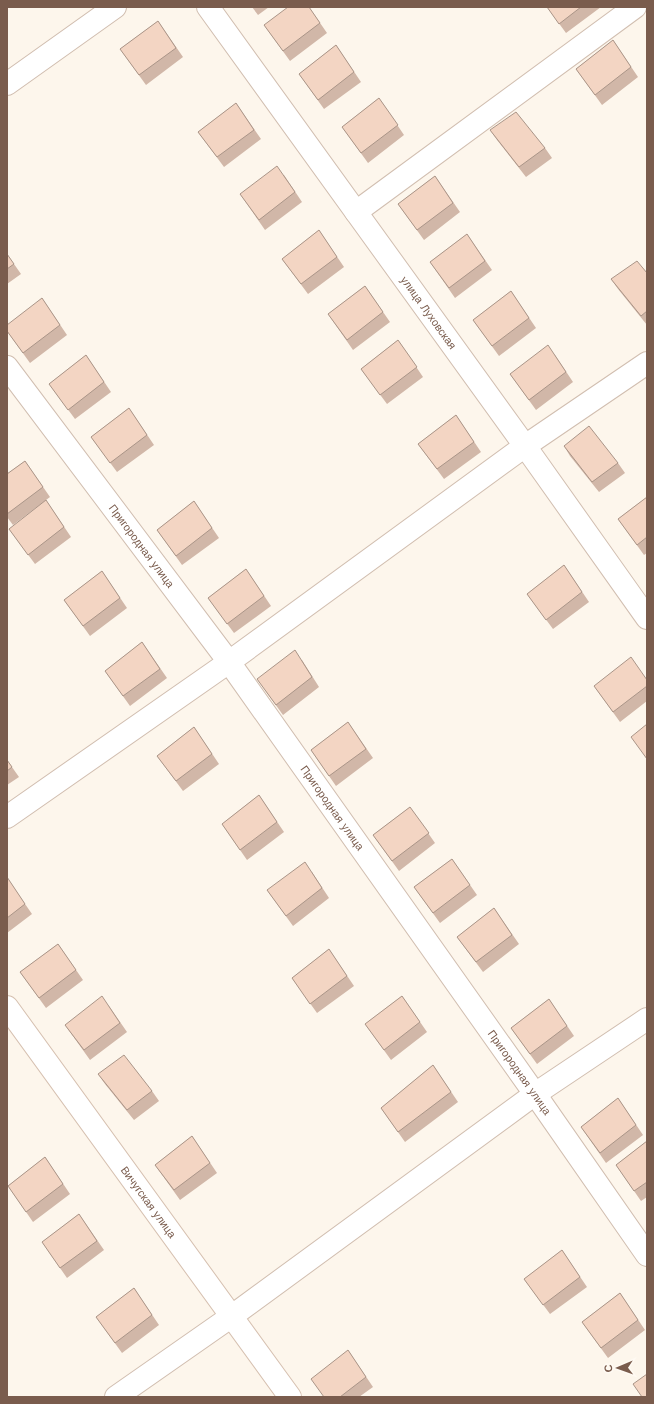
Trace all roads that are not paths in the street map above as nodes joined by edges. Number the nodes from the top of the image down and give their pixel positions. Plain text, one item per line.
1 (115, 7) edge
2 (208, 7) edge
3 (635, 7) edge
4 (7, 84) edge
5 (356, 212) junction
6 (647, 363) edge
7 (7, 367) edge
8 (525, 446) junction
9 (647, 618) edge
10 (229, 662) junction
11 (7, 817) edge
12 (7, 1007) edge
13 (647, 1019) edge
14 (535, 1094) junction
15 (647, 1255) edge
16 (232, 1316) junction
17 (116, 1397) edge
18 (290, 1397) edge

1 - 4 street
2 - 5 street, улица Луховская
3 - 5 street
5 - 8 street, улица Луховская
6 - 8 street
7 - 10 street, Пригородная улица
8 - 9 street, улица Луховская
8 - 10 street
10 - 11 street
10 - 14 street, Пригородная улица
12 - 16 street, Вичугская улица
13 - 14 street
14 - 15 street, Пригородная улица
14 - 16 street
16 - 17 street
16 - 18 street, Вичугская улица

